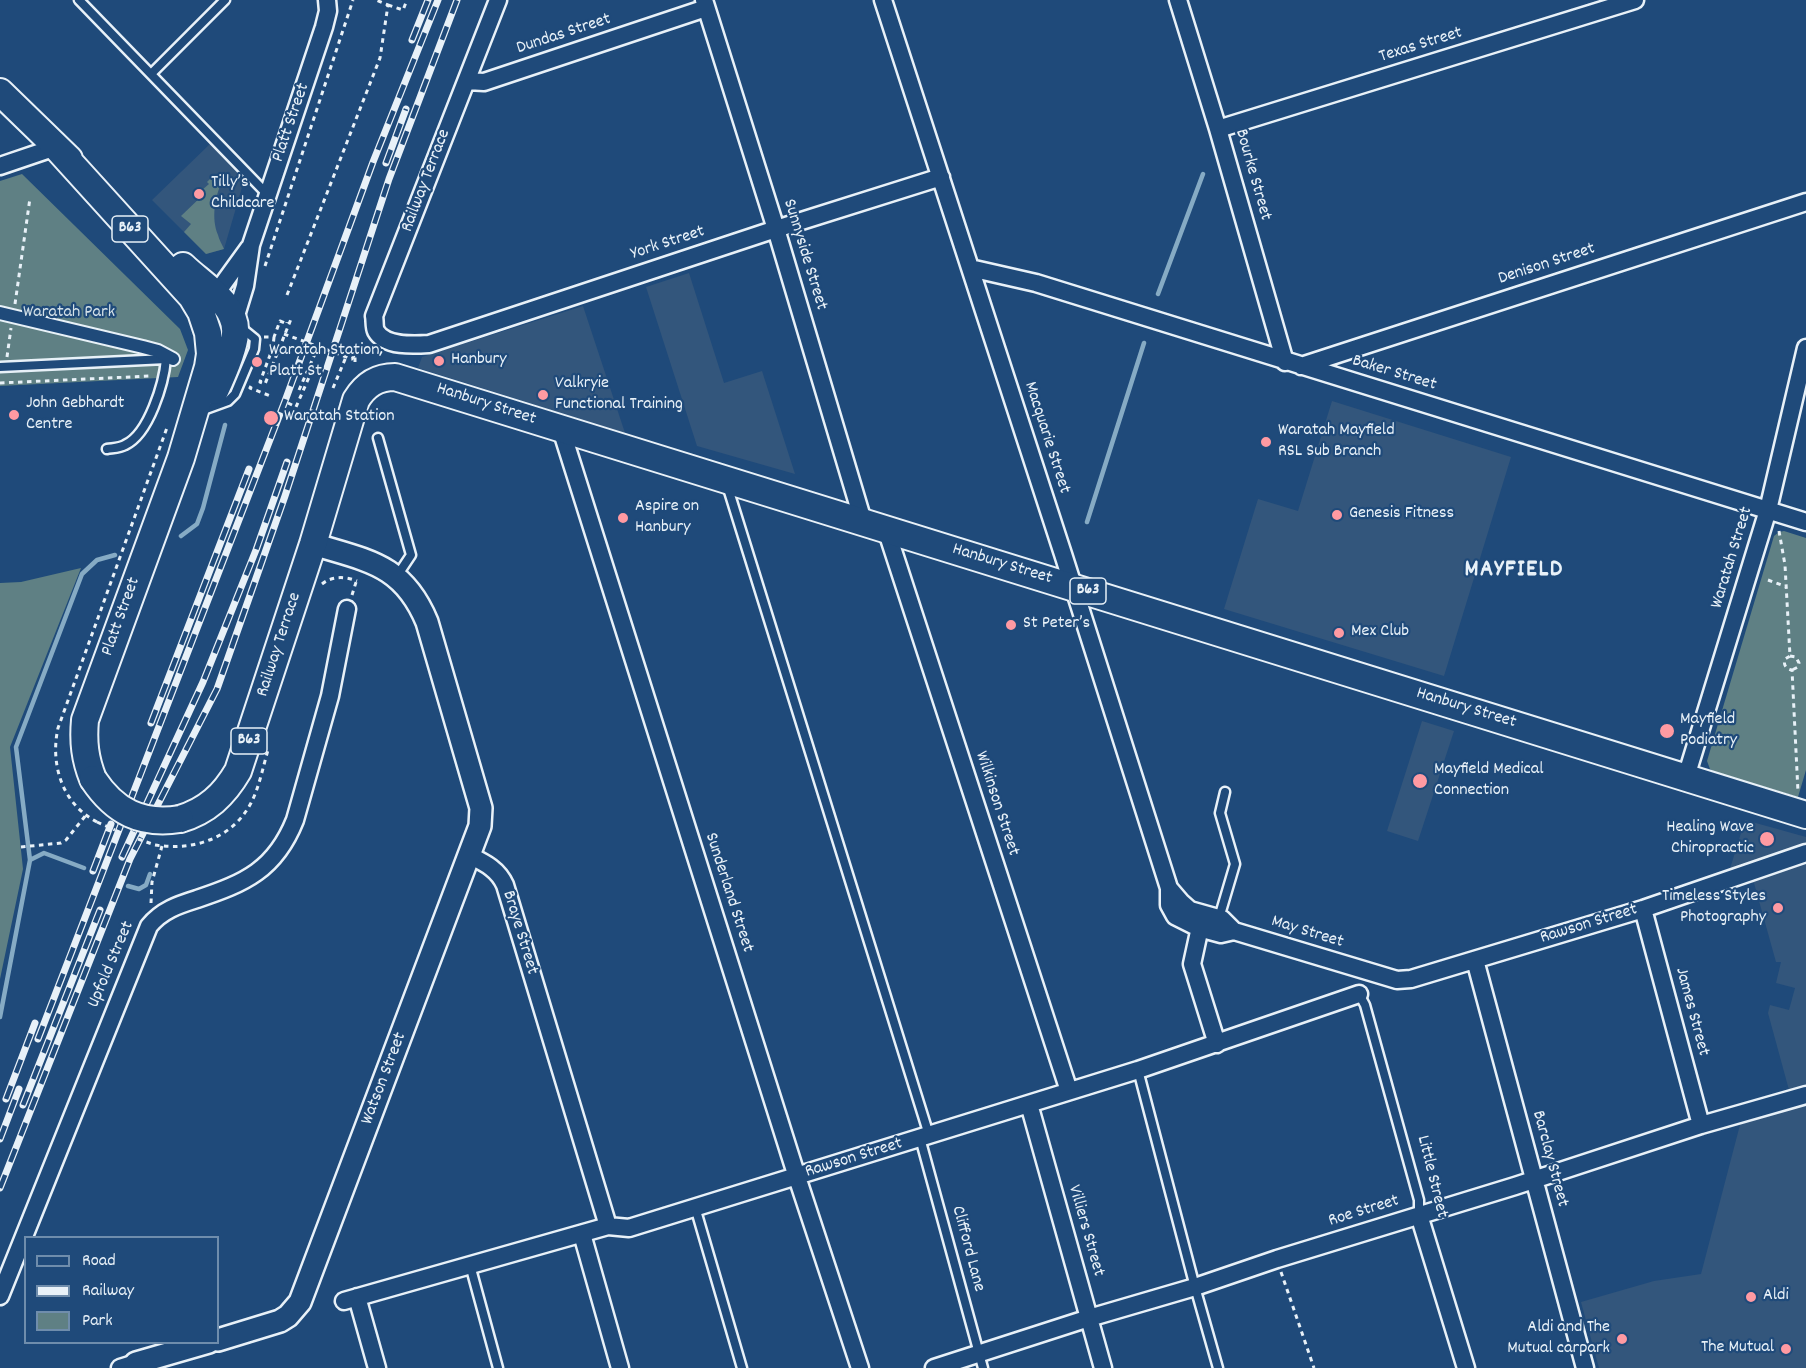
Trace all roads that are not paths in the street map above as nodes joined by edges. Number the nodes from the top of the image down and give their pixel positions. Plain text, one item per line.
1 (79, 0) edge
2 (225, 0) edge
3 (327, 0) edge
4 (498, 0) edge
5 (884, 0) edge
6 (1178, 0) edge
7 (1635, 0) edge
8 (705, 4) edge
9 (151, 74) junction
10 (466, 81) junction
11 (0, 92) edge
12 (1218, 129) junction
13 (56, 147) junction
14 (0, 166) edge
15 (941, 177) junction
16 (268, 195) junction
17 (1806, 202) edge
18 (776, 229) junction
19 (251, 245) junction
20 (970, 268) junction
21 (215, 294) junction
22 (0, 313) edge
23 (234, 322) junction
24 (407, 346) joint
25 (1806, 348) edge
26 (173, 359) dead end
27 (1293, 364) junction
28 (3, 366) edge
29 (212, 370) junction
30 (370, 384) joint
31 (206, 409) junction
32 (561, 429) junction
33 (378, 438) dead end
34 (107, 449) dead end
35 (181, 458) junction
36 (726, 480) junction
37 (1774, 512) junction
38 (1806, 522) edge
39 (874, 525) junction
40 (313, 544) junction
41 (397, 577) junction
42 (1073, 587) junction
43 (347, 609) dead end
44 (1686, 777) junction
45 (93, 779) joint
46 (1225, 792) dead end
47 (1802, 804) edge
48 (1806, 853) edge
49 (470, 855) junction
50 (1643, 909) junction
51 (1207, 920) junction
52 (1475, 960) junction
53 (1369, 972) joint
54 (1359, 994) joint
55 (1217, 1044) junction
56 (1138, 1070) junction
57 (1069, 1091) junction
58 (1806, 1095) edge
59 (1029, 1104) junction
60 (1701, 1125) junction
61 (924, 1137) junction
62 (797, 1177) junction
63 (1535, 1180) junction
64 (695, 1207) junction
65 (1419, 1215) junction
66 (608, 1226) junction
67 (582, 1233) junction
68 (24, 1236) edge
69 (24, 1236) edge
70 (470, 1264) junction
71 (1194, 1287) junction
72 (0, 1296) edge
73 (1089, 1318) junction
74 (219, 1340) edge
75 (202, 1344) edge
76 (981, 1361) edge
77 (130, 1366) edge
78 (377, 1368) edge
79 (498, 1368) edge
80 (620, 1368) edge
81 (742, 1368) edge
82 (860, 1368) edge
83 (934, 1368) edge
84 (1103, 1368) edge
85 (1218, 1368) edge
86 (1466, 1368) edge
87 (1585, 1368) edge

1 - 9 lane
2 - 9 lane
3 - 16 street, Platt Street
4 - 10 street, Railway Terrace
5 - 15 street, Macquarie Street
6 - 12 street, Bourke Street
7 - 12 street, Texas Street
8 - 10 street, Dundas Street
8 - 18 street, Sunnyside Street
9 - 16 lane
10 - 24 street, Railway Terrace
11 - 13 main road, B63
12 - 27 street, Bourke Street
13 - 14 street
13 - 21 main road, B63
13 - 29 main road, B63
15 - 18 street, York Street
15 - 20 street, Macquarie Street
16 - 19 street, Platt Street
17 - 27 street, Denison Street
18 - 24 street, York Street
18 - 39 street, Sunnyside Street
19 - 21 street, Platt Street
19 - 23 street, Platt Street
20 - 27 street, Baker Street
20 - 42 street, Macquarie Street
21 - 23 main road, B63
21 - 29 main road
22 - 26 street
23 - 29 main road, B63
23 - 31 lane
25 - 37 street, Waratah Street
27 - 37 street, Baker Street
28 - 34 lane
29 - 31 main road, Platt Street / B63
29 - 35 main road, Platt Street / B63
30 - 32 main road, Hanbury Street / B63
30 - 40 main road, Railway Terrace / B63
31 - 35 main road, Platt Street / B63
32 - 36 main road, Hanbury Street / B63
32 - 62 street, Sunderland Street
33 - 41 lane
35 - 45 main road, Platt Street / B63
36 - 39 main road, Hanbury Street / B63
36 - 61 lane, Clifford Lane
37 - 38 street, Baker Street
37 - 44 street, Waratah Street
39 - 42 main road, Hanbury Street / B63
39 - 57 street, Wilkinson Street
40 - 41 street
40 - 45 main road, Railway Terrace / B63, bridge
41 - 49 street
42 - 44 main road, Hanbury Street / B63
42 - 51 street, Macquarie Street
43 - 69 street, Upfold Street
44 - 47 main road, Hanbury Street / B63
46 - 51 lane
48 - 50 street, Rawson Street
49 - 66 street, Braye Street
49 - 74 street, Watson Street
50 - 52 street, Rawson Street
50 - 60 street, James Street
51 - 53 street, May Street
51 - 55 street
52 - 53 street, Rawson Street
52 - 63 street, Barclay Street
54 - 55 street, Rawson Street
54 - 65 lane, Little Street
55 - 56 street, Rawson Street
56 - 57 street, Rawson Street
56 - 71 lane
57 - 59 street, Rawson Street
58 - 60 street, Roe Street
59 - 61 street, Rawson Street
59 - 73 street, Villiers Street
60 - 63 street, Roe Street
61 - 62 street, Rawson Street
61 - 76 lane, Clifford Lane
62 - 64 street, Rawson Street
62 - 82 street, Sunderland Street
63 - 65 street, Roe Street
63 - 87 street, Barclay Street
64 - 66 street, Rawson Street
64 - 81 lane
65 - 71 street, Roe Street
65 - 86 street, Little Street
66 - 67 street, Rawson Street
67 - 70 street, Rawson Street
67 - 80 street
68 - 72 street, Upfold Street
70 - 78 street, Rawson Street
70 - 79 lane
71 - 73 street, Roe Street
71 - 85 lane
73 - 76 street, Roe Street
73 - 84 street, Villiers Street
75 - 77 street
76 - 83 street, Roe Street

